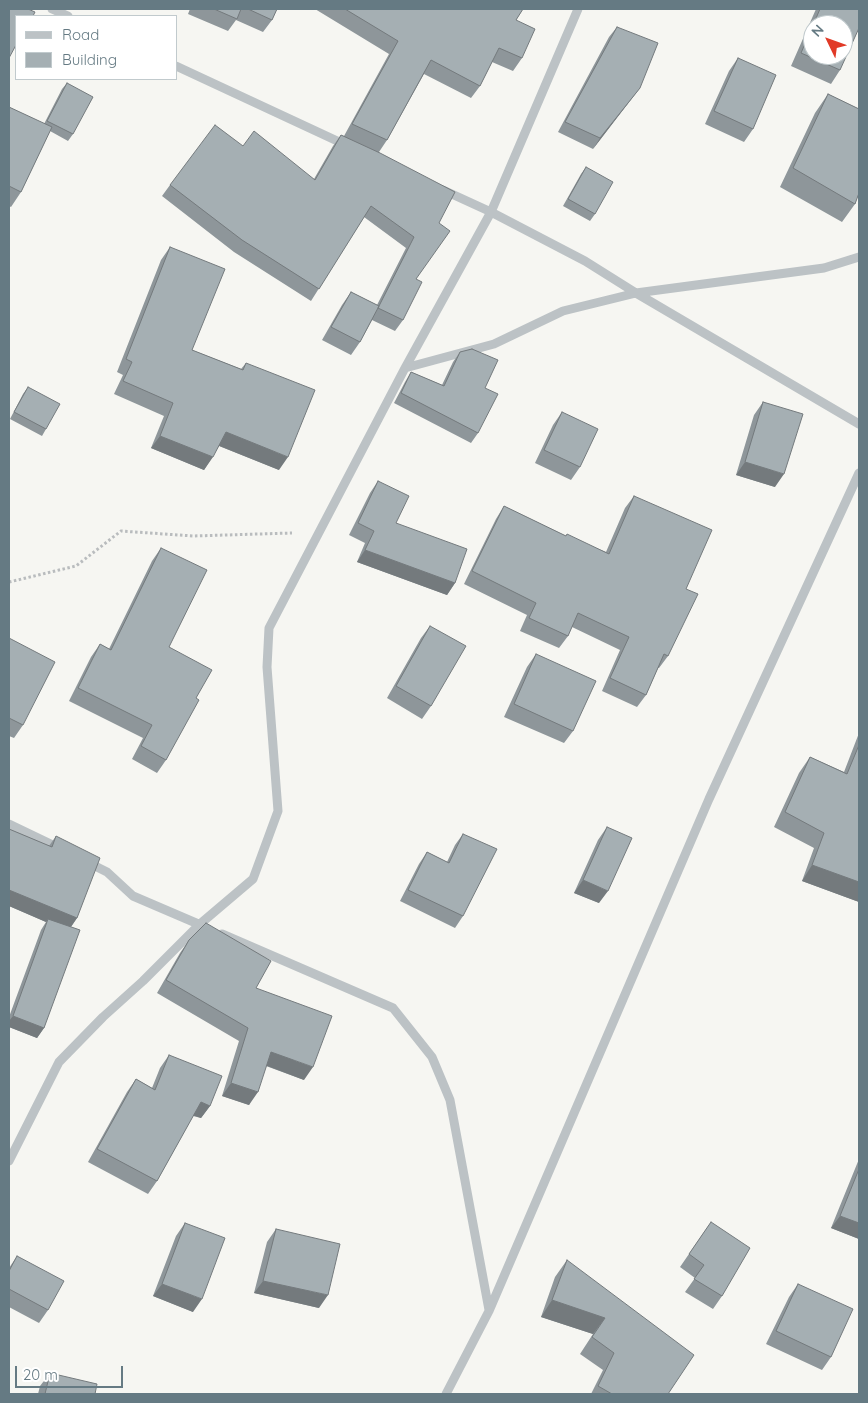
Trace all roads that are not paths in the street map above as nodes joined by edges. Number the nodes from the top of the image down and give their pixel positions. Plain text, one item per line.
1 (52, 9) edge
2 (578, 9) edge
3 (66, 15) edge
4 (178, 67) edge
5 (356, 150) edge
6 (437, 187) edge
7 (491, 212) junction
8 (859, 257) edge
9 (636, 293) junction
10 (405, 368) junction
11 (859, 424) edge
12 (859, 473) edge
13 (9, 824) edge
14 (72, 854) edge
15 (81, 859) edge
16 (208, 928) junction
17 (9, 1161) edge
18 (489, 1311) junction
19 (446, 1394) edge

1 - 3 street
2 - 7 street
4 - 5 street
6 - 7 street
7 - 9 street
7 - 10 street
8 - 9 street
9 - 10 street
9 - 11 street
10 - 16 street
12 - 18 street
13 - 14 street
15 - 16 street
16 - 17 street
16 - 18 street
18 - 19 street

